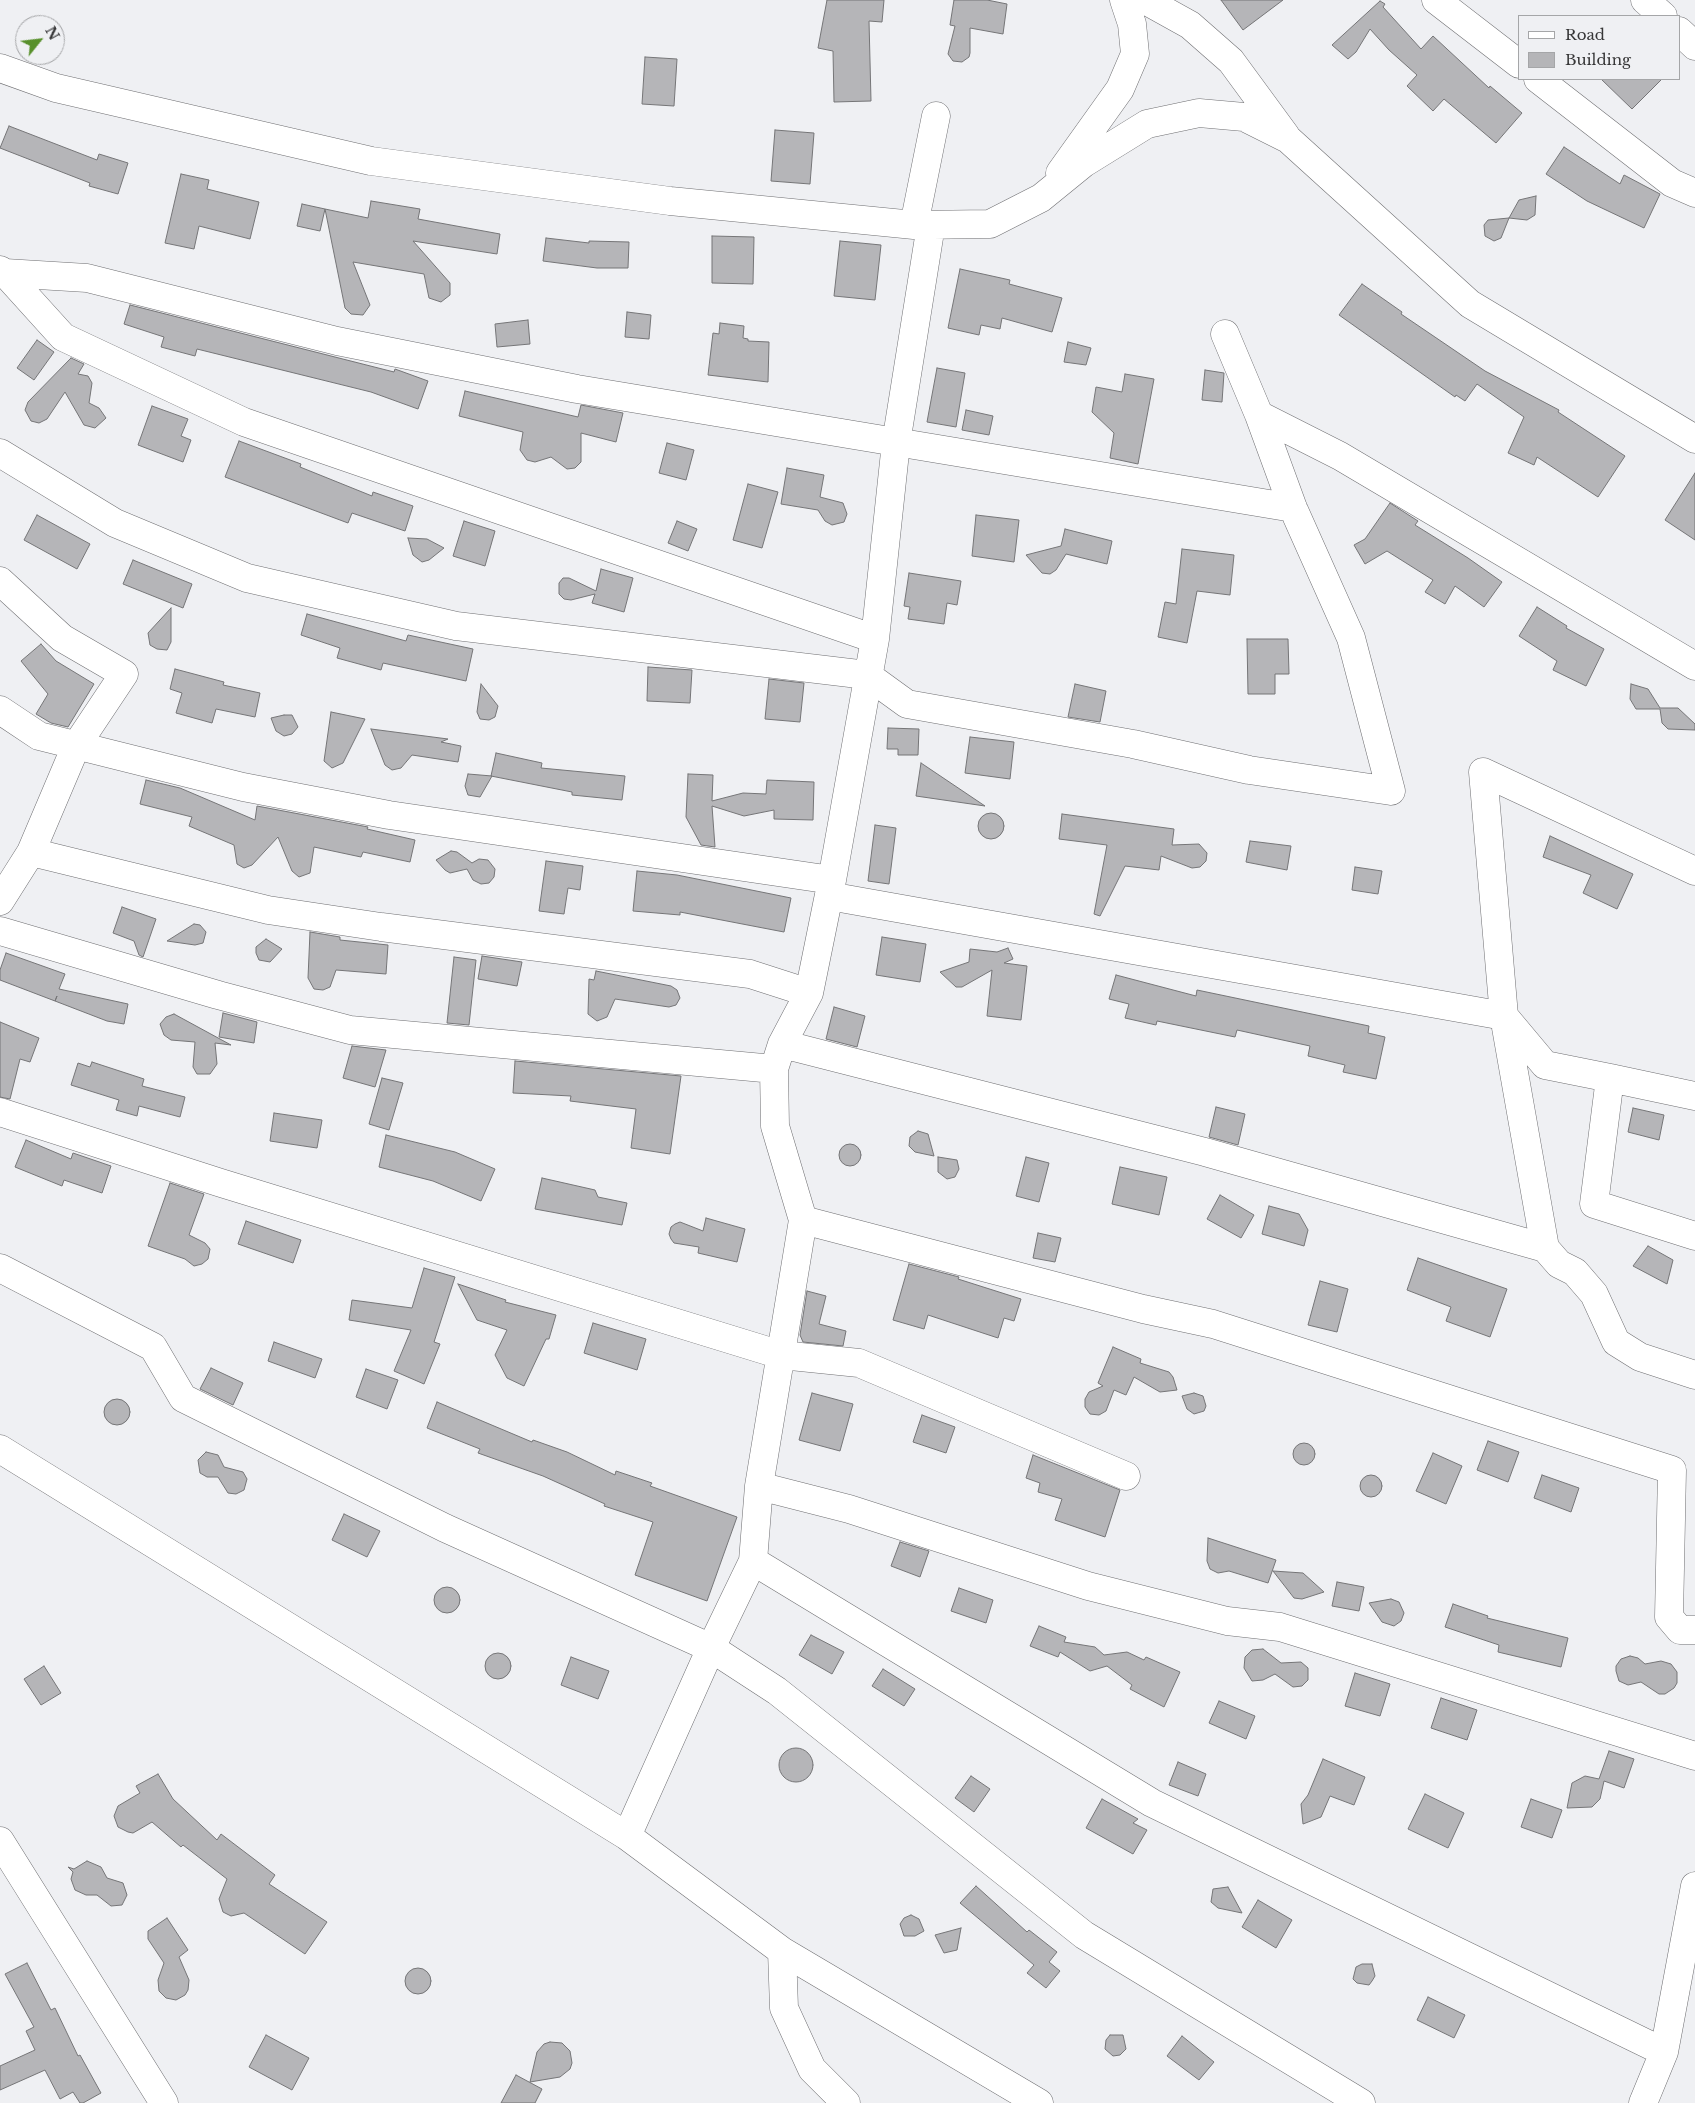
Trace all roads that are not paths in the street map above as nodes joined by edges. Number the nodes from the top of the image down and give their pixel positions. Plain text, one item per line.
1 (1124, 0) edge
2 (1145, 0) edge
3 (1436, 0) edge
4 (1645, 0) edge
5 (1662, 15) edge
6 (1680, 32) edge
7 (1695, 46) edge
8 (1518, 63) edge
9 (0, 68) edge
10 (1539, 80) edge
11 (936, 116) dead end
12 (1288, 139) junction
13 (1695, 193) edge
14 (1041, 198) junction
15 (923, 225) junction
16 (2, 272) edge
17 (1225, 334) dead end
18 (1260, 416) junction
19 (1695, 439) edge
20 (896, 443) junction
21 (0, 454) edge
22 (1293, 508) junction
23 (0, 581) edge
24 (875, 639) junction
25 (1695, 666) edge
26 (867, 674) junction
27 (0, 710) edge
28 (76, 746) junction
29 (31, 852) junction
30 (1695, 871) edge
31 (830, 888) junction
32 (0, 901) edge
33 (0, 931) edge
34 (809, 993) junction
35 (1504, 1016) junction
36 (778, 1056) junction
37 (1610, 1078) junction
38 (1695, 1096) edge
39 (0, 1112) edge
40 (803, 1220) junction
41 (1695, 1236) edge
42 (1544, 1248) junction
43 (0, 1268) edge
44 (781, 1355) junction
45 (1695, 1375) edge
46 (0, 1449) edge
47 (1126, 1476) dead end
48 (759, 1486) junction
49 (754, 1561) junction
50 (1695, 1630) edge
51 (711, 1648) junction
52 (1695, 1756) edge
53 (627, 1836) junction
54 (0, 1841) edge
55 (1695, 1886) edge
56 (782, 1951) junction
57 (1664, 2052) junction
58 (164, 2103) edge
59 (846, 2103) edge
60 (1039, 2103) edge
61 (1361, 2103) edge
62 (1643, 2103) edge

1 - 14 street
2 - 12 street
3 - 8 street
4 - 5 street
6 - 7 street
9 - 15 street
10 - 13 street
11 - 15 street
12 - 14 street
12 - 19 street
14 - 15 street
15 - 20 street
16 - 20 street
16 - 24 street
17 - 18 street
18 - 22 street
18 - 25 street
20 - 22 street
20 - 24 street
21 - 26 street
22 - 26 street
23 - 28 street
24 - 26 street
26 - 31 street
27 - 28 street
28 - 29 street
28 - 31 street
29 - 32 street
29 - 34 street
30 - 35 street
31 - 34 street
31 - 35 street
33 - 36 street
34 - 36 street
35 - 37 street
35 - 42 street
36 - 40 street
36 - 42 street
37 - 38 street
37 - 41 street
39 - 44 street
40 - 44 street
40 - 50 street
42 - 45 street
43 - 51 street
44 - 47 street
44 - 48 street
46 - 53 street
48 - 49 street
48 - 52 street
49 - 51 street
49 - 57 street
51 - 53 street
51 - 61 street
53 - 56 street
54 - 58 street
55 - 57 street
56 - 59 street
56 - 60 street
57 - 62 street

